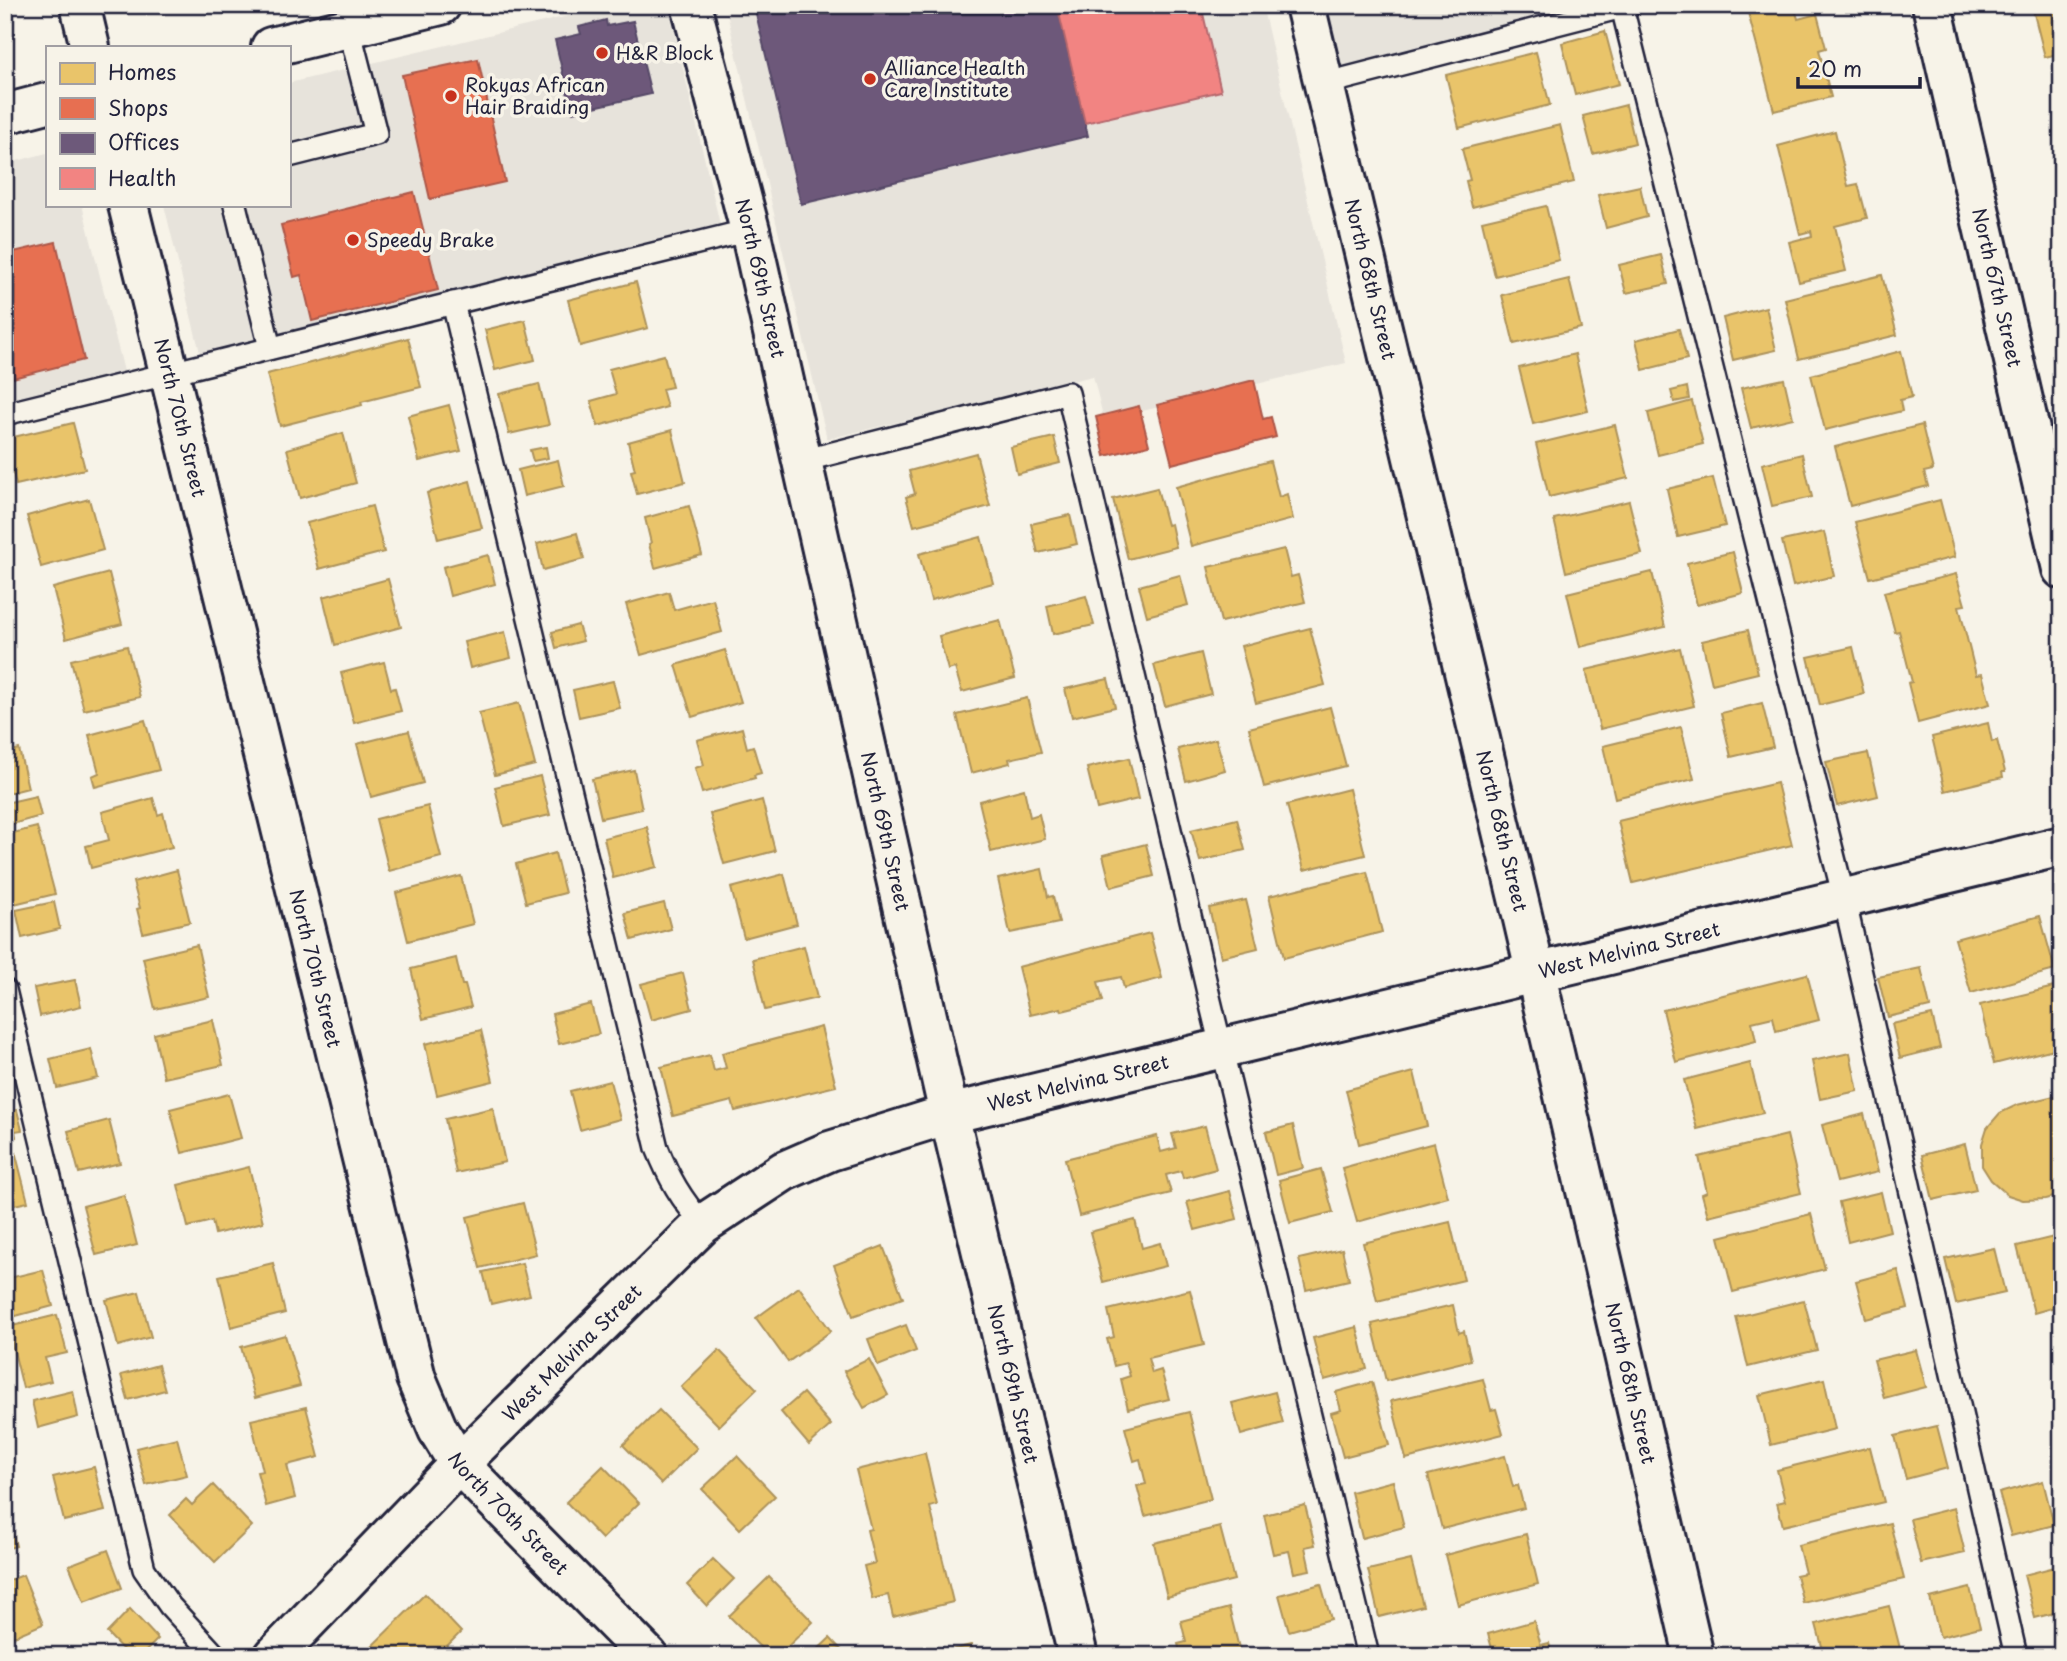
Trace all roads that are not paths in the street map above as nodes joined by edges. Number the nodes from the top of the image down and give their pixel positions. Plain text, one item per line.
1 (80, 5) edge
2 (441, 5) edge
3 (691, 5) edge
4 (1305, 5) edge
5 (1932, 5) edge
6 (1626, 6) edge
7 (349, 28) junction
8 (90, 46) edge
9 (275, 46) edge
10 (1324, 84) junction
11 (46, 103) edge
12 (5, 114) edge
13 (290, 156) edge
14 (128, 206) edge
15 (235, 206) edge
16 (750, 230) junction
17 (453, 303) junction
18 (270, 348) junction
19 (170, 373) junction
20 (5, 414) edge
21 (802, 461) junction
22 (2062, 569) edge
23 (2062, 846) edge
24 (1844, 898) junction
25 (1535, 973) junction
26 (5, 990) edge
27 (1222, 1048) junction
28 (949, 1114) junction
29 (702, 1224) junction
30 (459, 1464) junction
31 (216, 1656) edge
32 (274, 1656) edge
33 (648, 1656) edge
34 (1078, 1656) edge
35 (1368, 1656) edge
36 (1694, 1656) edge
37 (2016, 1656) edge

1 - 8 street
2 - 7 street
3 - 16 street, North 69th Street
4 - 10 street, North 68th Street
5 - 22 street, North 67th Street
6 - 10 lane
6 - 24 lane
7 - 9 street
7 - 13 lane
10 - 25 street, North 68th Street
11 - 12 street
14 - 19 street, North 70th Street
15 - 18 lane
16 - 17 lane
16 - 21 street, North 69th Street
17 - 18 lane
17 - 29 lane
18 - 19 lane
19 - 20 lane
19 - 30 street, North 70th Street
21 - 27 lane
21 - 28 street, North 69th Street
23 - 24 street, West Melvina Street
24 - 25 street, West Melvina Street
24 - 37 lane
25 - 27 street, West Melvina Street
25 - 36 street, North 68th Street
26 - 31 lane
27 - 28 street, West Melvina Street
27 - 35 lane
28 - 29 street, West Melvina Street
28 - 34 street, North 69th Street
29 - 30 street, West Melvina Street
30 - 32 street, West Melvina Street
30 - 33 street, North 70th Street

